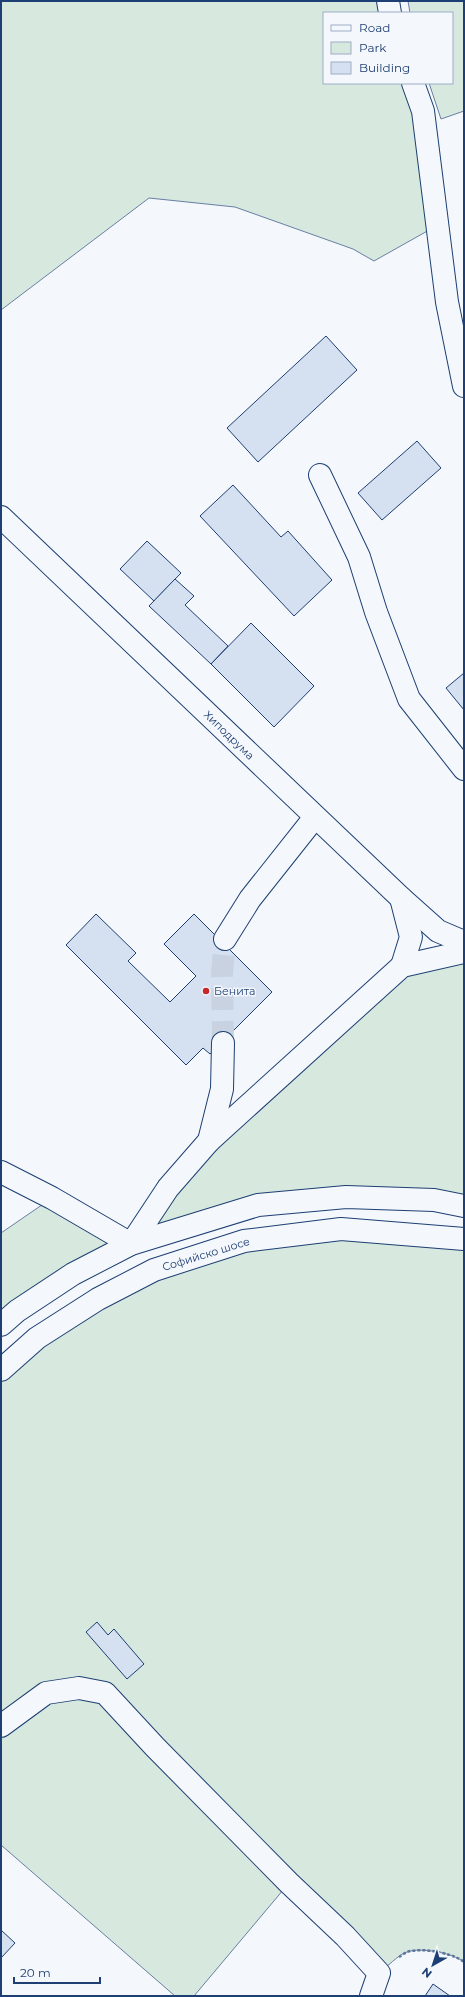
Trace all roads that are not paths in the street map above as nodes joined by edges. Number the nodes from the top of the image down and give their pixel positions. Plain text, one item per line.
1 (388, 1) edge
2 (390, 12) edge
3 (413, 84) edge
4 (464, 386) edge
5 (320, 475) dead end
6 (1, 518) edge
7 (464, 769) edge
8 (315, 817) junction
9 (401, 898) junction
10 (225, 939) tunnel mouth
11 (464, 942) edge
12 (464, 952) edge
13 (402, 966) junction
14 (223, 1043) tunnel mouth
15 (209, 1141) junction
16 (1, 1172) edge
17 (464, 1206) edge
18 (464, 1239) edge
19 (131, 1244) junction
20 (1, 1325) edge
21 (1, 1370) edge
22 (1, 1726) edge
23 (371, 1996) edge

1 - 2 street
3 - 4 street
5 - 7 street
6 - 8 street, Хиподрума
8 - 9 street, Хиподрума
8 - 10 street
9 - 11 street, Хиподрума
9 - 13 street
12 - 13 street
13 - 15 street
14 - 15 street
15 - 19 street
16 - 19 street
17 - 19 street
18 - 21 street, Софийско шосе
19 - 20 street
22 - 23 street

